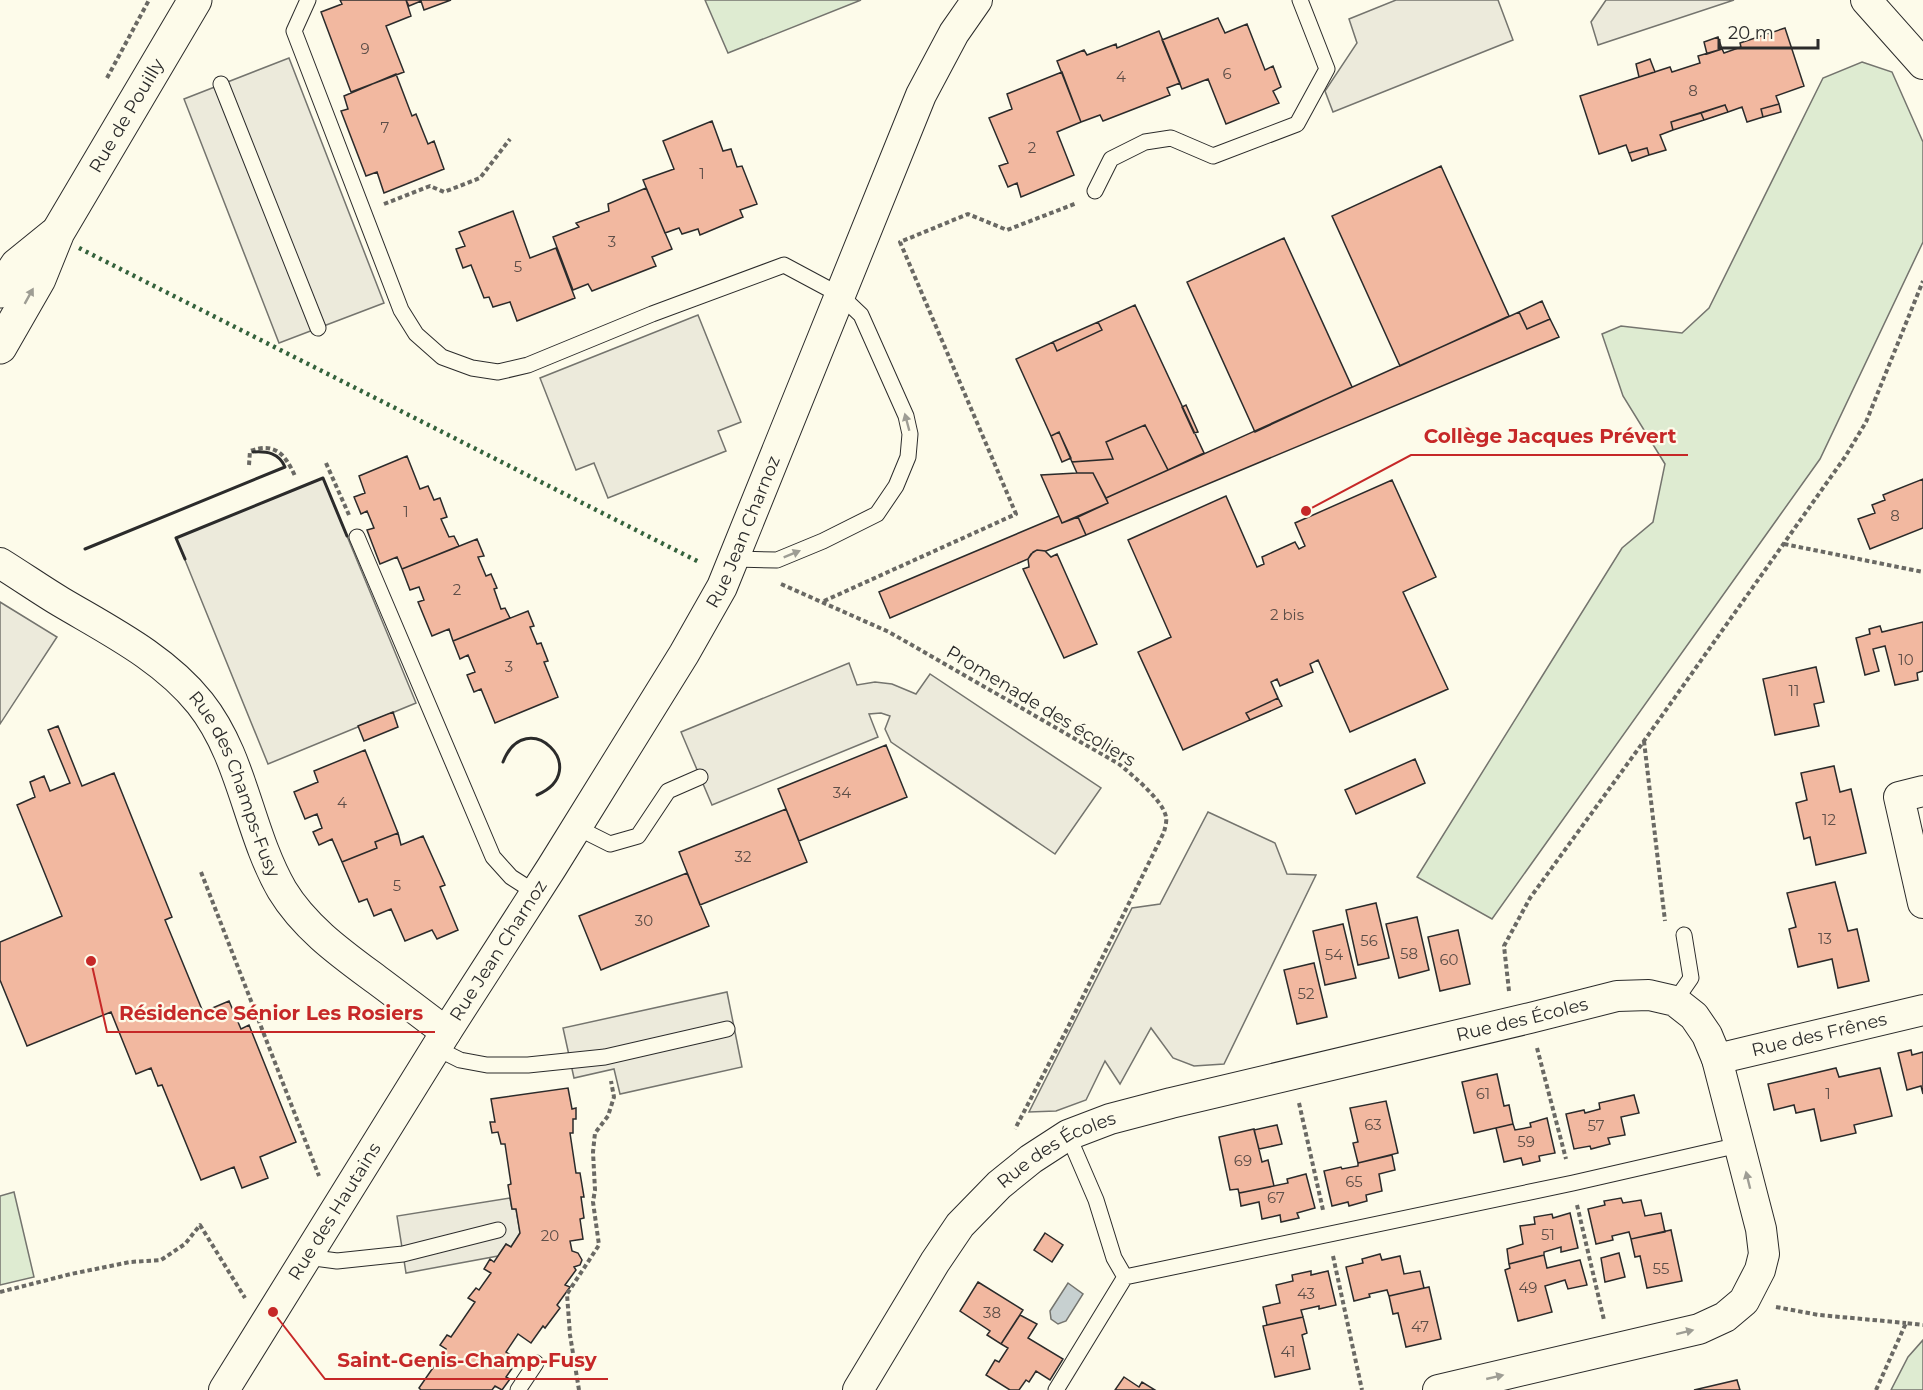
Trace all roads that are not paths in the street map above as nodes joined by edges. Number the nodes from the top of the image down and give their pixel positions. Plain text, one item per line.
1 (195, 0) edge
2 (308, 0) edge
3 (977, 0) edge
4 (1300, 0) edge
5 (1866, 0) edge
6 (1923, 64) edge
7 (221, 84) dead end
8 (1095, 191) road end
9 (58, 232) junction
10 (0, 291) edge
11 (840, 295) junction
12 (318, 328) dead end
13 (0, 347) edge
14 (357, 537) dead end
15 (735, 559) junction
16 (0, 563) edge
17 (700, 777) dead end
18 (1923, 791) edge
19 (576, 827) junction
20 (536, 892) junction
21 (1923, 903) edge
22 (1684, 935) road end
23 (1674, 1001) junction
24 (1923, 1010) edge
25 (727, 1029) dead end
26 (441, 1040) junction
27 (1717, 1059) junction
28 (1068, 1135) junction
29 (1739, 1145) junction
30 (498, 1230) dead end
31 (307, 1257) junction
32 (1125, 1277) junction
33 (536, 1363) dead end
34 (224, 1390) edge
35 (518, 1390) edge
36 (858, 1390) edge
37 (1056, 1390) edge
38 (1438, 1390) edge

1 - 9 street, Rue de Pouilly
2 - 11 lane
3 - 11 street, Rue Jean Charnoz
4 - 8 lane
5 - 6 street
7 - 12 lane
9 - 10 street, Rue de Pouilly
13 -> 9 street, Rue de Pouilly
11 - 15 street, Rue Jean Charnoz
15 -> 11 lane
14 - 20 lane
15 - 19 street, Rue Jean Charnoz
16 - 26 street, Rue des Champs-Fusy
17 - 19 lane
18 - 21 street
19 - 20 street, Rue Jean Charnoz
20 - 26 street, Rue Jean Charnoz
22 - 23 lane
23 - 27 street, Rue des Écoles
23 - 28 street, Rue des Écoles
24 - 27 street, Rue des Frênes
25 - 26 lane
26 - 31 street, Rue des Hautains
27 - 29 street, Rue des Écoles
28 - 32 lane
28 - 36 street, Rue des Écoles
29 - 32 lane
38 -> 29 street, Rue des Écoles
30 - 31 lane
31 - 34 street, Rue des Hautains
32 - 37 lane
33 - 35 lane

